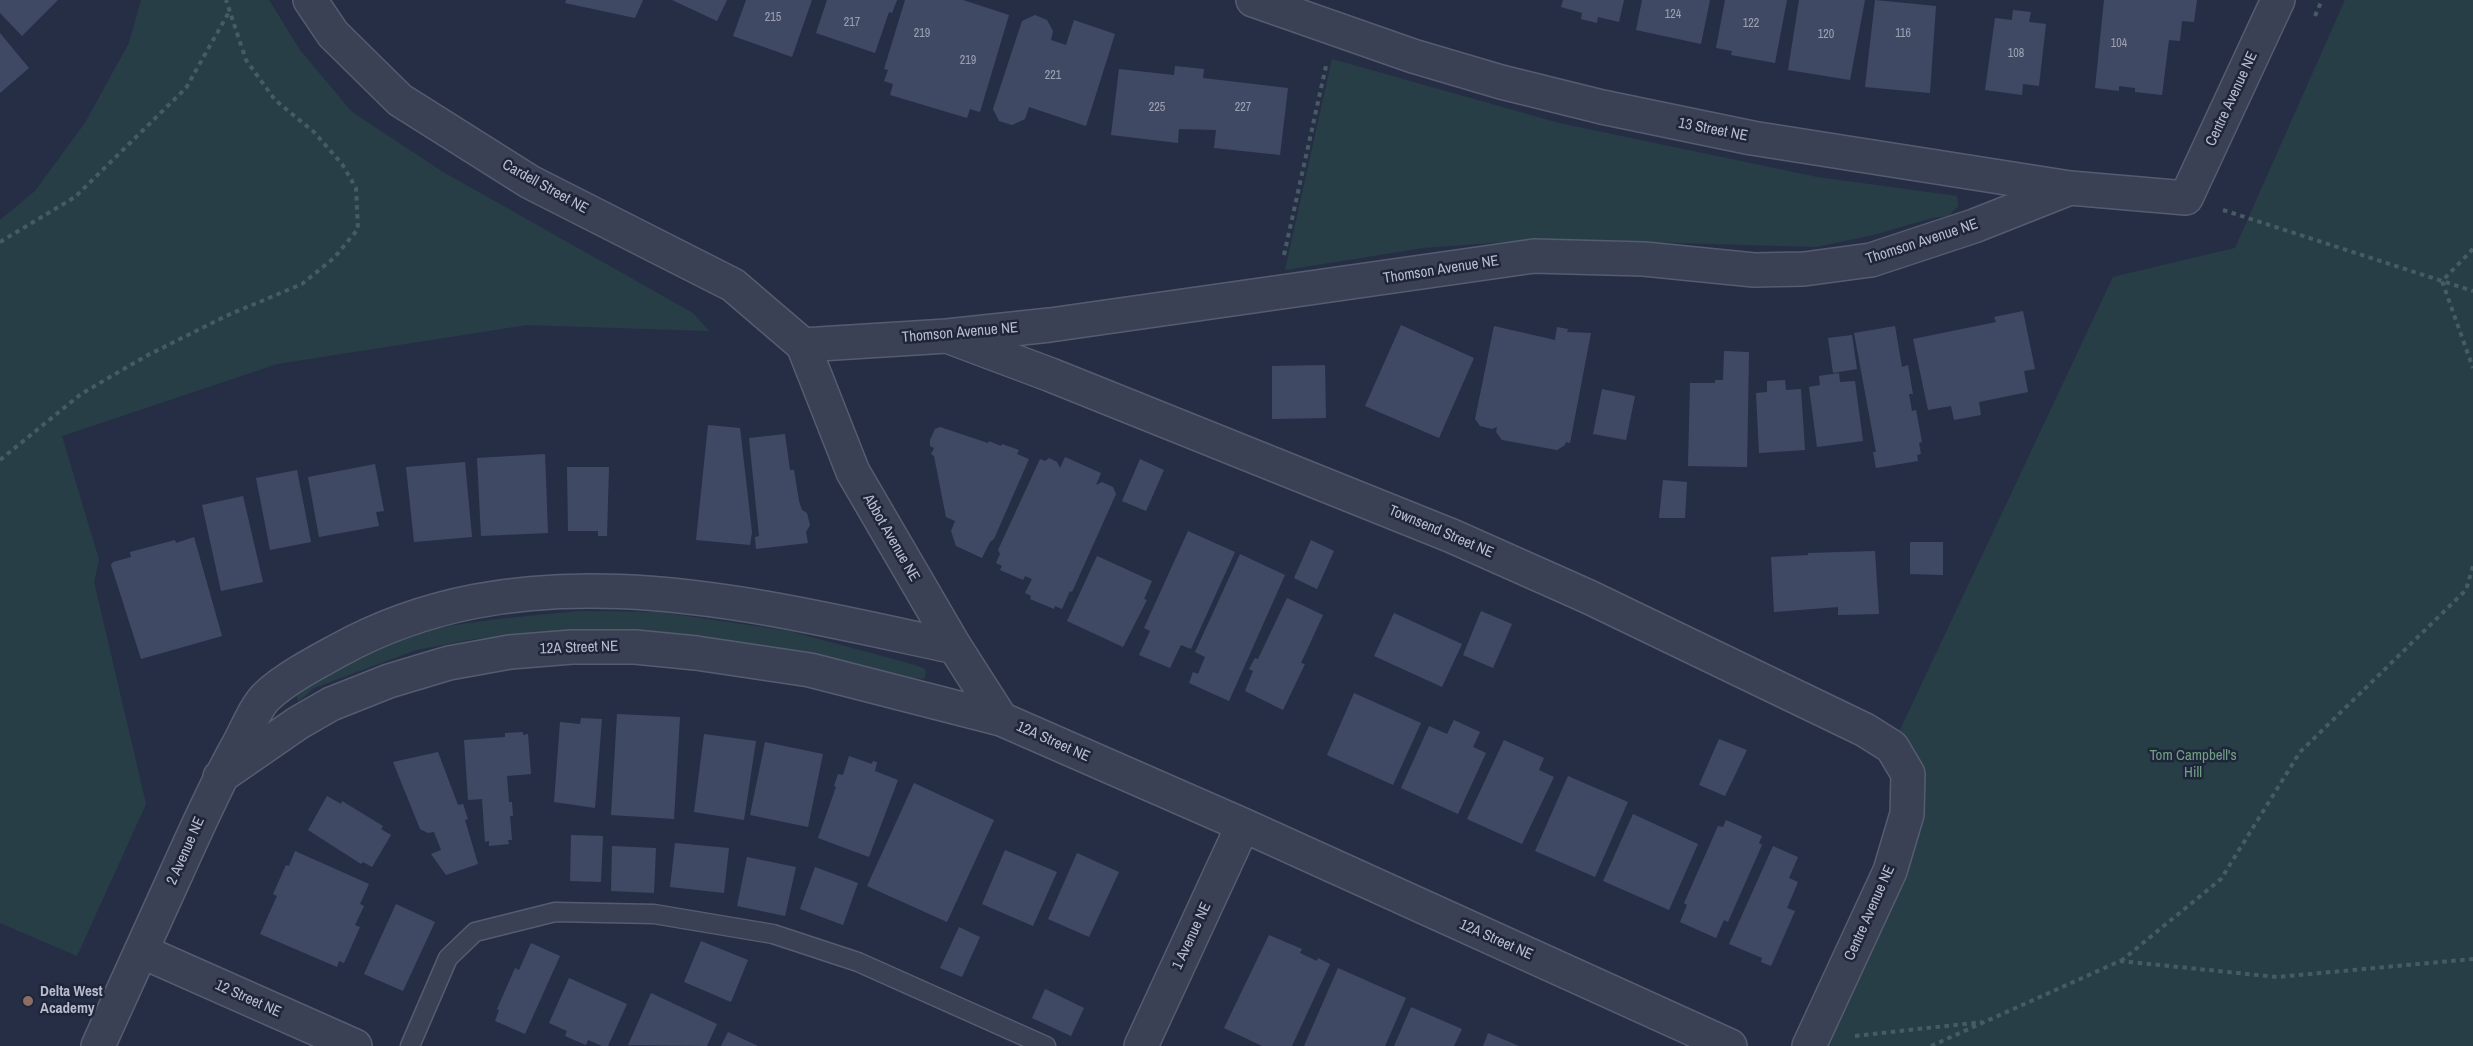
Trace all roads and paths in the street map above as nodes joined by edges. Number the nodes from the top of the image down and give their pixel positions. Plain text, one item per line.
1 (226, 0) edge
2 (310, 0) edge
3 (1253, 0) edge
4 (2278, 0) edge
5 (229, 12) junction
6 (1327, 62) dead end
7 (2070, 188) junction
8 (2186, 198) junction
9 (0, 242) edge
10 (2473, 249) edge
11 (1283, 259) dead end
12 (2442, 281) junction
13 (2473, 291) edge
14 (947, 336) junction
15 (803, 345) junction
16 (2473, 368) edge
17 (0, 460) edge
18 (2473, 566) edge
19 (955, 647) junction
20 (1001, 719) junction
21 (1908, 774) joint
22 (220, 777) junction
23 (1243, 825) junction
24 (141, 951) junction
25 (2473, 959) edge
26 (2120, 961) junction
27 (1986, 1021) junction
28 (1811, 1044) edge
29 (98, 1046) edge
30 (355, 1046) edge
31 (410, 1046) edge
32 (1046, 1046) edge
33 (1141, 1046) edge
34 (1730, 1046) edge
35 (1931, 1046) edge

1 - 5 path
2 - 15 street, Cardell Street NE
3 - 7 street, 13 Street NE
4 - 8 street, Centre Avenue NE
5 - 9 path
5 - 17 path
6 - 11 path
7 - 8 street, 13 Street NE
7 - 14 street, Thomson Avenue NE
8 - 12 path
10 - 12 path
12 - 13 path
12 - 16 path
14 - 15 street, Thomson Avenue NE
14 - 21 street, Townsend Street NE
15 - 19 street, Abbot Avenue NE
18 - 26 path
19 - 20 street, Abbot Avenue NE
19 - 22 street
20 - 22 street, 12A Street NE
20 - 23 street, 12A Street NE
21 - 28 street, Centre Avenue NE
22 - 24 street, 2 Avenue NE
23 - 33 street, 1 Avenue NE
23 - 34 street, 12A Street NE
24 - 29 street, 2 Avenue NE
24 - 30 street, 12 Street NE
25 - 26 path
26 - 27 path
27 - 28 path
27 - 35 path
31 - 32 lane

